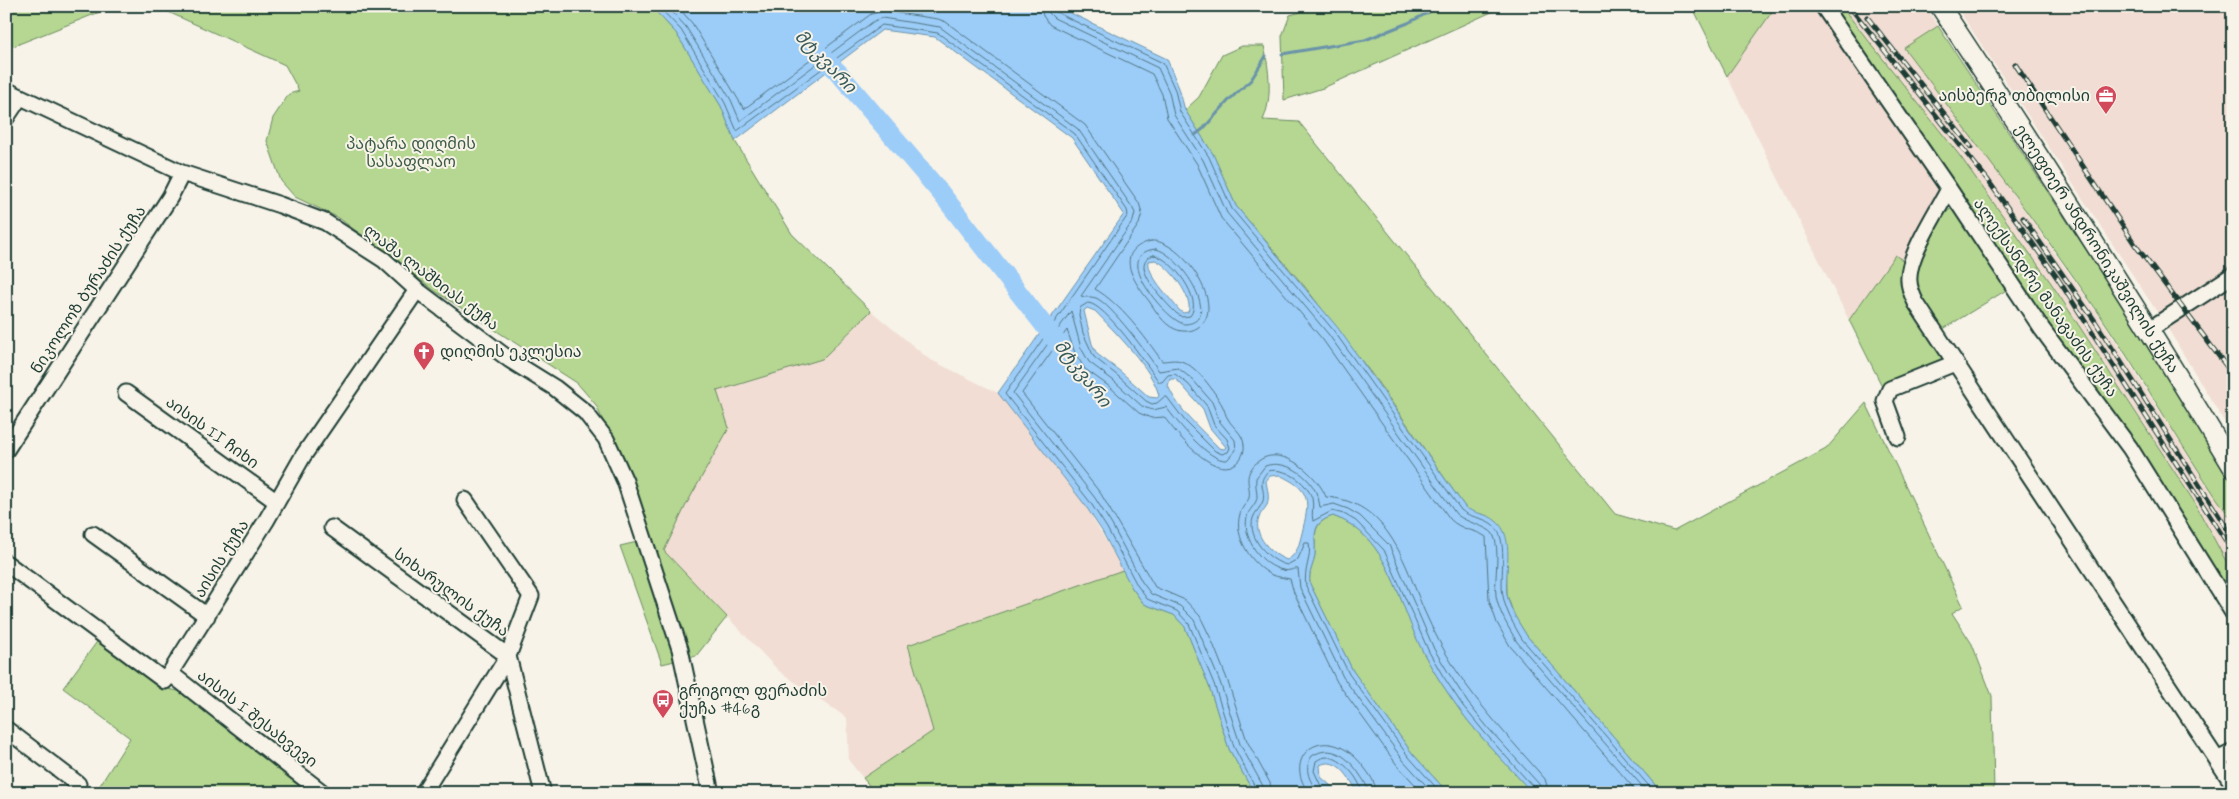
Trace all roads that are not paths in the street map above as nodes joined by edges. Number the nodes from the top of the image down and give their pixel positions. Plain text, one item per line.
1 (1823, 6) edge
2 (1940, 6) edge
3 (13, 93) edge
4 (6, 118) edge
5 (182, 173) junction
6 (1949, 188) junction
7 (2233, 275) edge
8 (417, 290) junction
9 (2150, 329) junction
10 (1955, 363) junction
11 (126, 393) dead end
12 (1898, 437) dead end
13 (6, 450) edge
14 (2233, 467) edge
15 (465, 500) dead end
16 (277, 502) junction
17 (332, 528) dead end
18 (92, 534) dead end
19 (6, 563) edge
20 (2233, 613) edge
21 (206, 616) junction
22 (508, 656) junction
23 (170, 673) junction
24 (6, 729) edge
25 (2233, 752) edge
26 (2217, 760) junction
27 (707, 775) junction
28 (78, 784) dead end
29 (2233, 784) edge
30 (324, 793) edge
31 (423, 793) edge
32 (543, 793) edge
33 (711, 793) edge
34 (724, 793) edge

1 - 6 street, ალექსანდრე მანაგაძის ქუჩა
2 - 9 main road, ელეფთერ ანდრონიკაშვილის ქუჩა
3 - 4 street
3 - 5 street, ლაშა ლაშხიას ქუჩა
5 - 8 street, ლაშა ლაშხიას ქუჩა
5 - 13 street, ნიკოლოზ ბურაძის ქუჩა
6 - 10 street
6 - 20 street, ალექსანდრე მანაგაძის ქუჩა
7 - 9 street
8 - 16 street, აისის ქუჩა
8 - 27 street, ლაშა ლაშხიას ქუჩა
9 - 14 main road, ელეფთერ ანდრონიკაშვილის ქუჩა
10 - 12 street
10 - 26 street
11 - 16 street, აისის II ჩიხი
15 - 22 street
16 - 21 street, აისის ქუჩა
17 - 22 street, სიხარულის ქუჩა
18 - 21 street
19 - 23 street
21 - 23 street, აისის ქუჩა
22 - 31 street
22 - 32 street, სიხარულის ქუჩა
23 - 30 street, აისის I შესახვევი
24 - 28 street
25 - 26 street
26 - 29 street
27 - 33 street, ლაშა ლაშხიას ქუჩა
27 - 34 street

